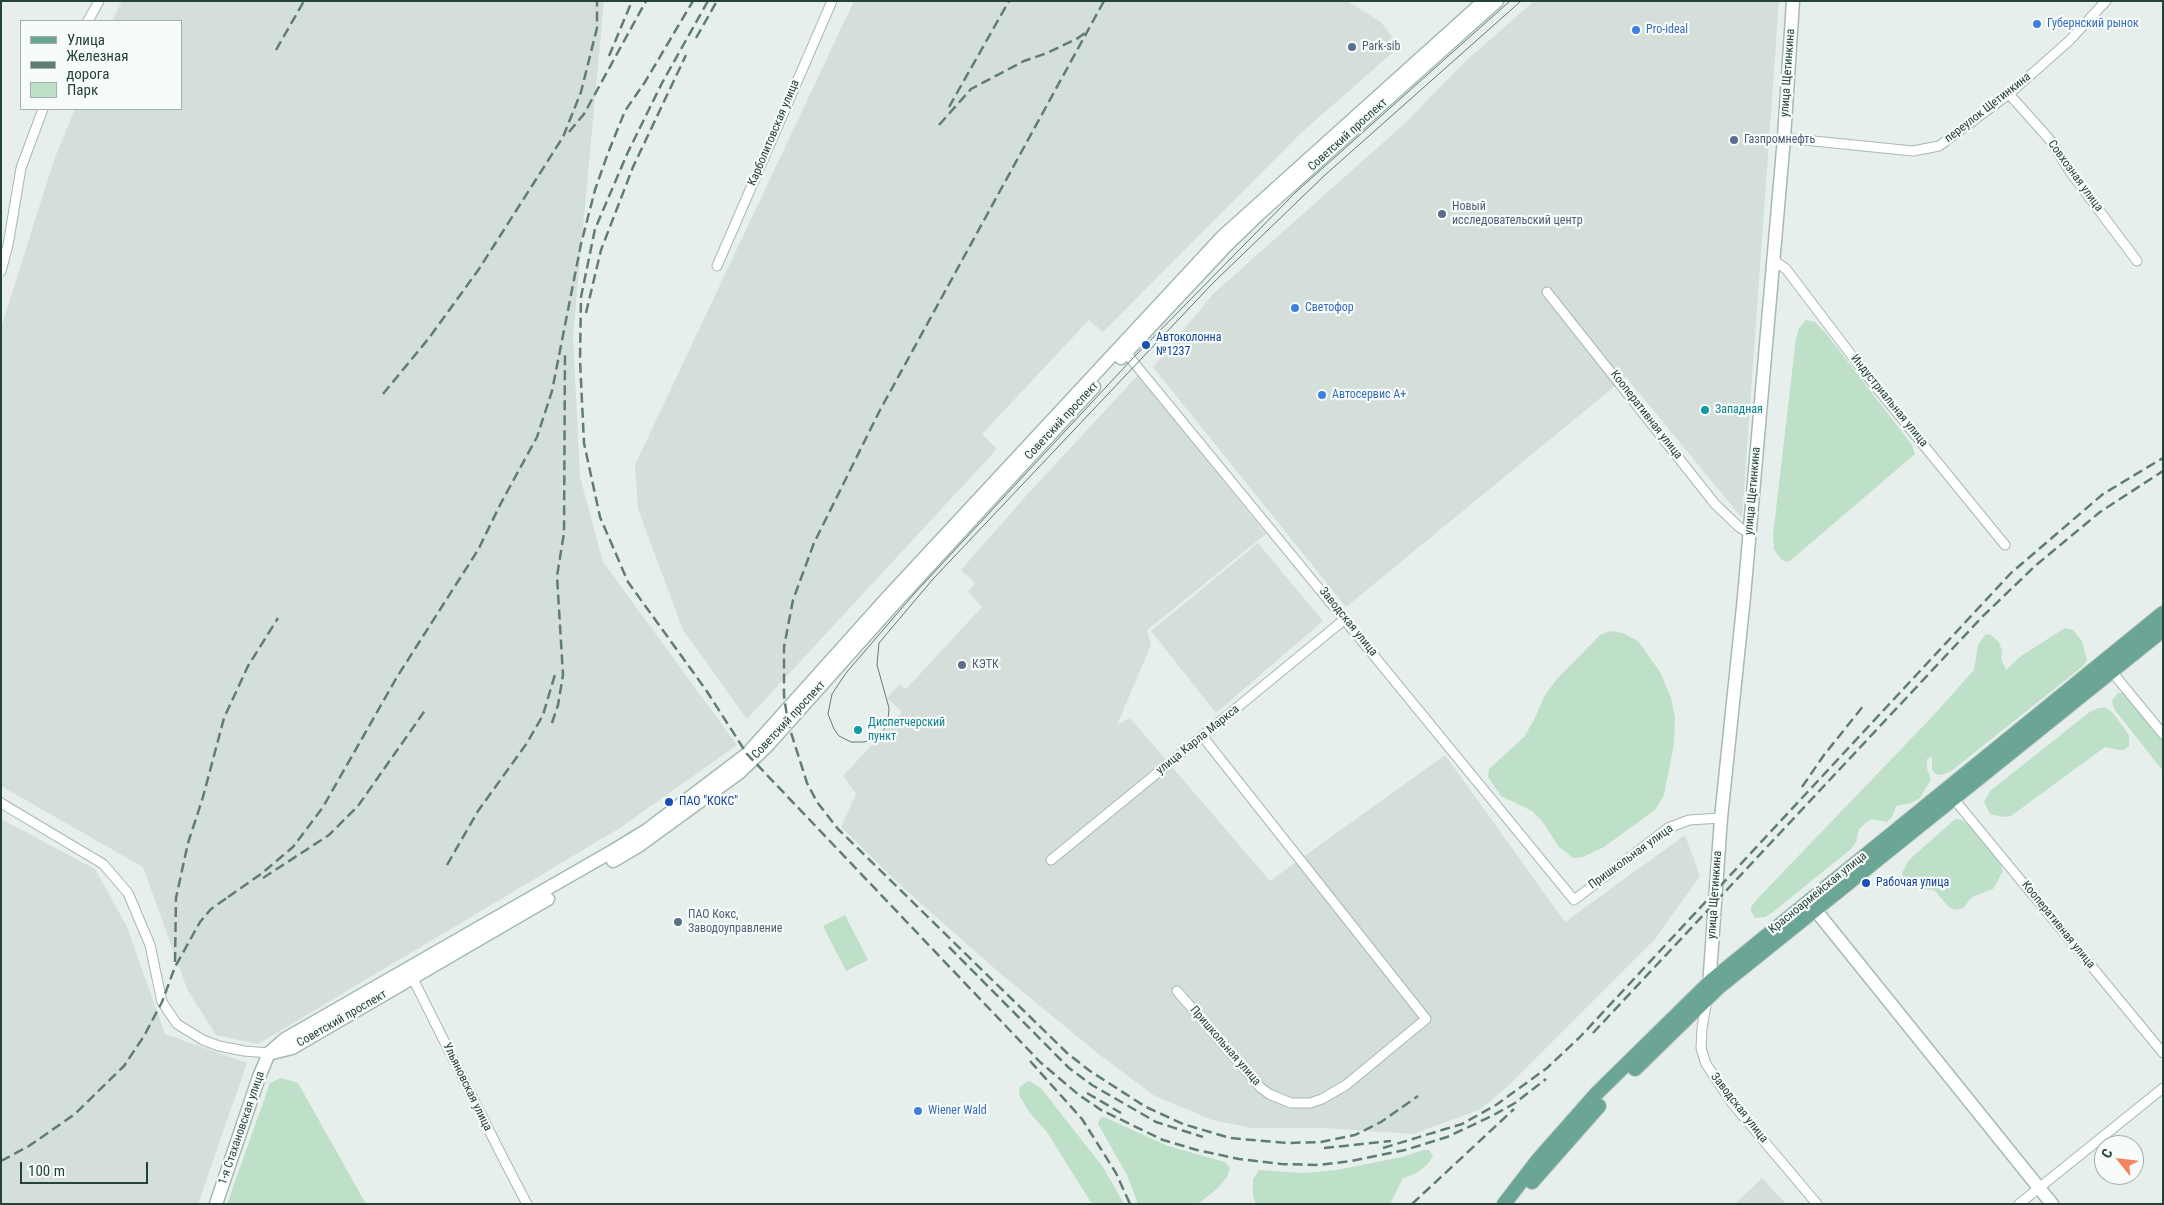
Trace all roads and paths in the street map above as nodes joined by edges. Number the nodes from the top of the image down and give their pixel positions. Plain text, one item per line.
1 (99, 1) edge
2 (832, 1) edge
3 (1484, 1) edge
4 (1497, 1) edge
5 (1793, 1) edge
6 (2106, 1) edge
7 (89, 20) edge
8 (2009, 94) junction
9 (43, 110) edge
10 (1784, 138) junction
11 (1772, 258) junction
12 (2137, 261) dead end
13 (717, 266) dead end
14 (1, 271) edge
15 (1547, 292) dead end
16 (1122, 350) junction
17 (1749, 533) junction
18 (2005, 545) dead end
19 (2163, 613) edge
20 (1345, 619) junction
21 (2163, 630) edge
22 (2108, 666) junction
23 (2163, 734) edge
24 (1203, 737) junction
25 (1953, 798) junction
26 (1, 804) edge
27 (1721, 818) junction
28 (1051, 860) dead end
29 (1574, 900) joint
30 (1811, 905) junction
31 (410, 973) junction
32 (1710, 981) junction
33 (1177, 991) dead end
34 (1708, 997) junction
35 (269, 1053) junction
36 (2163, 1053) edge
37 (2163, 1088) edge
38 (2039, 1188) junction
39 (1508, 1203) edge
40 (216, 1204) edge
41 (528, 1204) edge
42 (1817, 1204) edge
43 (2019, 1204) edge
44 (2052, 1204) edge

1 - 7 street
2 - 13 street, Карболитовская улица
3 - 16 main road, Советский проспект
4 - 16 main road, Советский проспект
5 - 10 main road, улица Щетинкина
6 - 8 street, переулок Щетинкина
8 - 10 street, переулок Щетинкина
8 - 12 street, Совхозная улица
9 - 14 street
10 - 11 main road, улица Щетинкина
11 - 17 main road, улица Щетинкина
11 - 18 street, Индустриальная улица
15 - 17 street, Кооперативная улица
16 - 20 street, Заводская улица
16 - 31 main road, Советский проспект
17 - 27 main road, улица Щетинкина
19 - 22 main road, Красноармейская улица
20 - 24 street, улица Карла Маркса
20 - 29 street, Заводская улица
21 - 22 main road, Красноармейская улица
22 - 23 street
22 - 25 main road, Красноармейская улица
22 - 30 main road, Красноармейская улица
24 - 28 street, улица Карла Маркса
24 - 33 street, Пришкольная улица
25 - 30 main road, Красноармейская улица
25 - 36 street, Кооперативная улица
26 - 35 street
27 - 29 street, Пришкольная улица
27 - 32 main road, улица Щетинкина
30 - 32 main road, Красноармейская улица
30 - 34 main road, Красноармейская улица
30 - 38 main road
31 - 35 main road, Советский проспект
31 - 41 street, Ульяновская улица
32 - 34 main road, улица Щетинкина
32 - 39 main road, Красноармейская улица
34 - 39 main road, Красноармейская улица
34 - 42 street, Заводская улица
35 - 40 main road, 1-я Стахановская улица
37 - 38 street
38 - 43 street
38 - 44 main road

